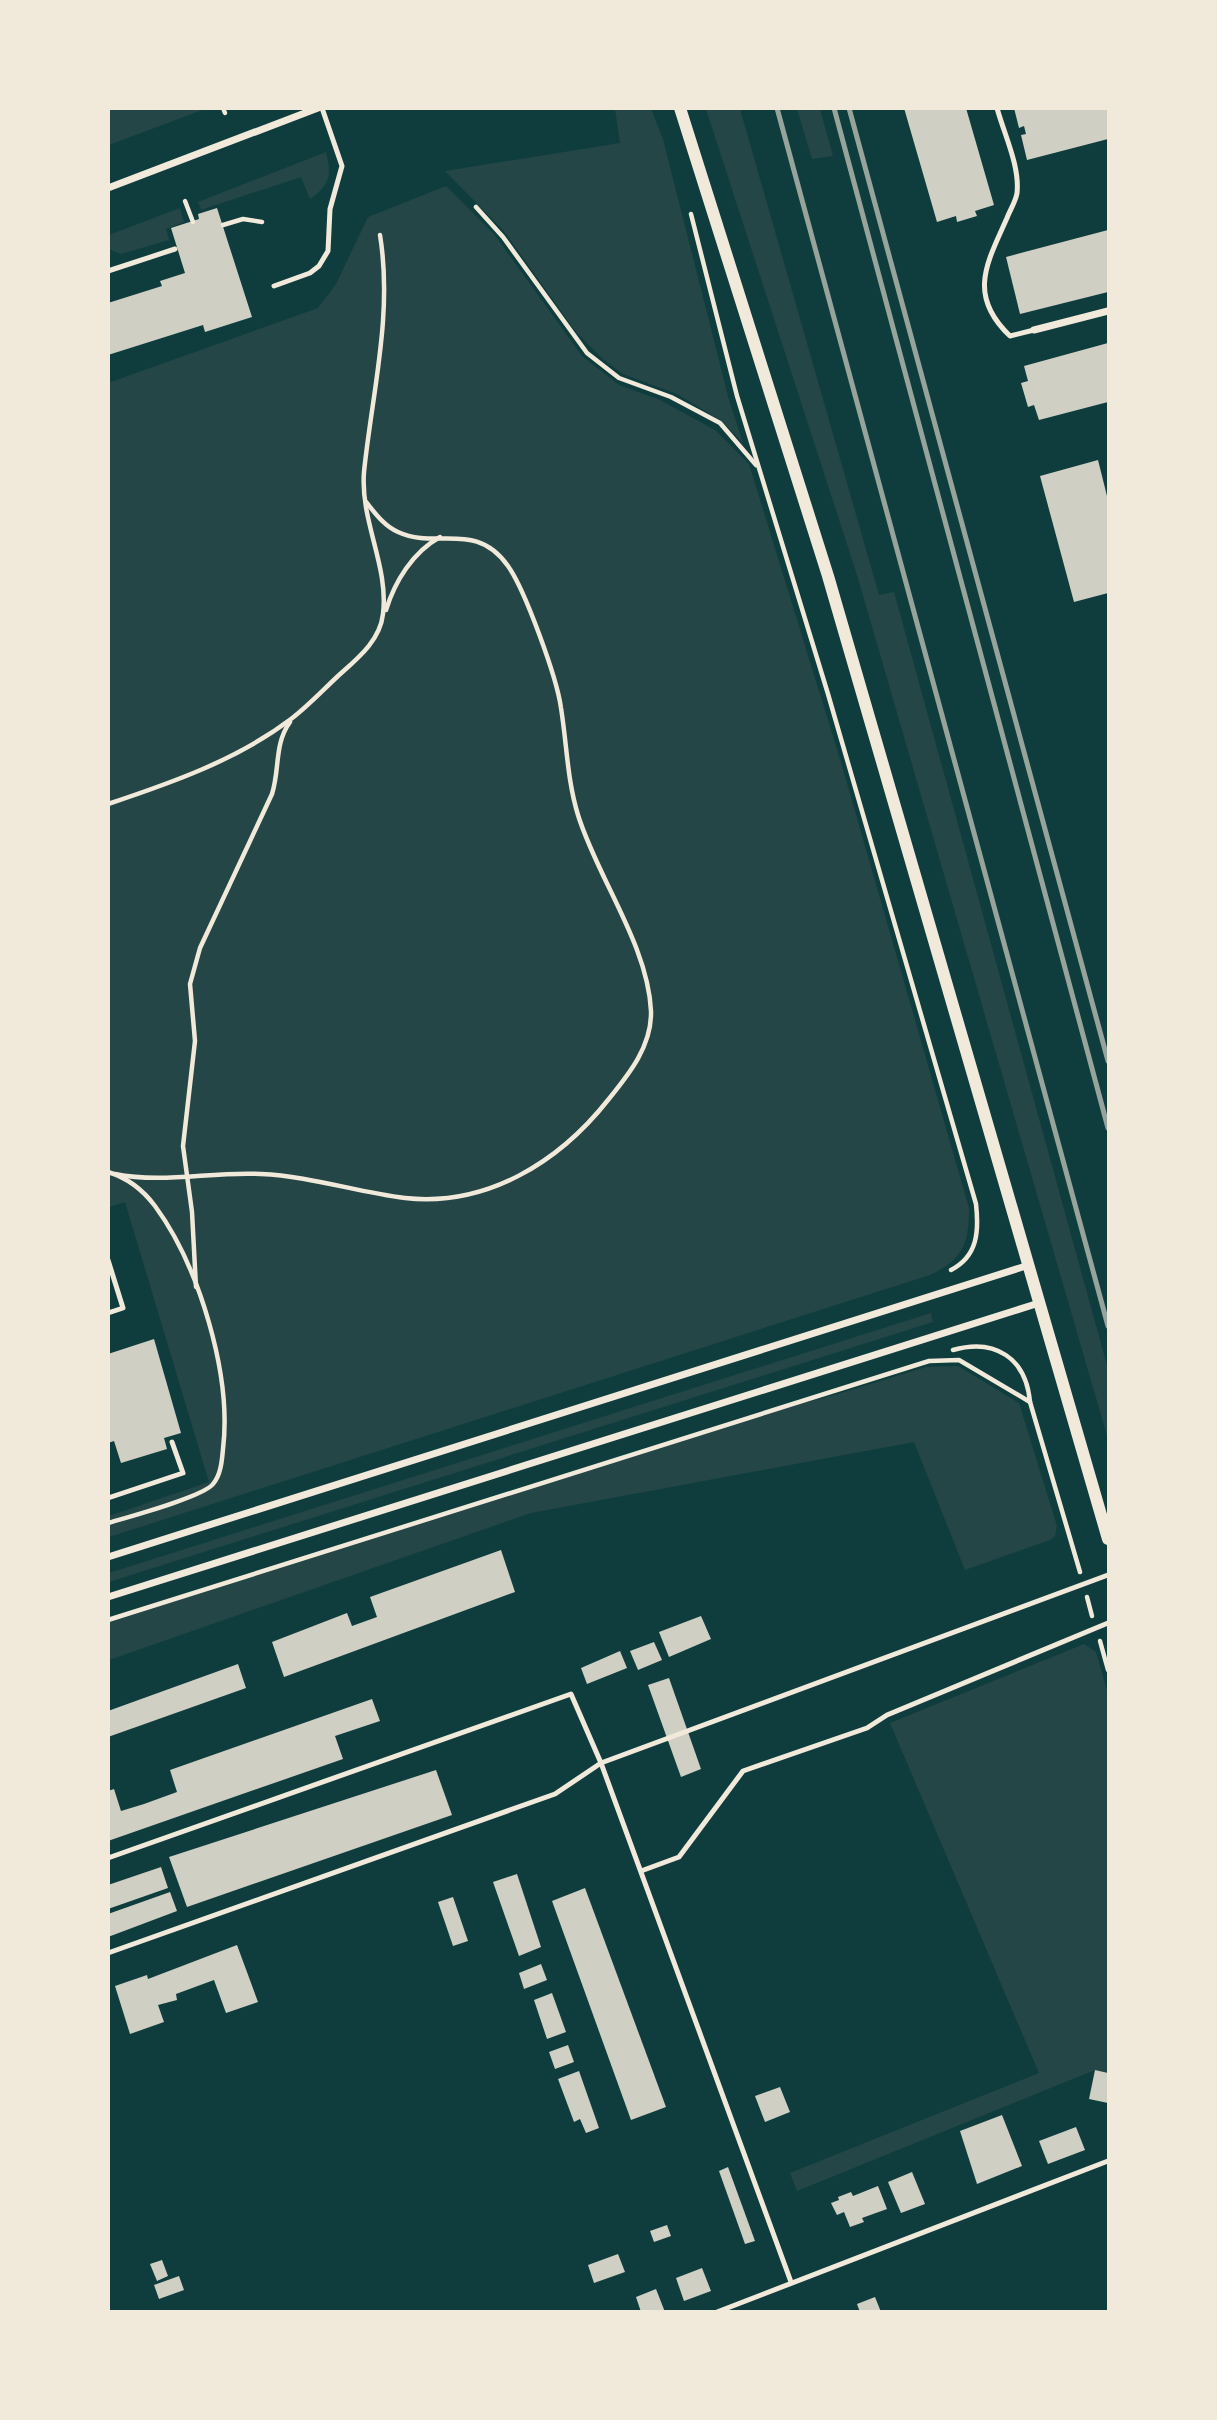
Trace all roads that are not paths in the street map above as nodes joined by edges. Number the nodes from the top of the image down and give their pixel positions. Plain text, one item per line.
1 (320, 108) edge
2 (998, 108) edge
3 (683, 112) edge
4 (108, 188) edge
5 (175, 249) dead end
6 (108, 271) edge
7 (274, 286) dead end
8 (1108, 311) edge
9 (1034, 330) joint
10 (108, 1260) edge
11 (1029, 1265) junction
12 (1039, 1303) junction
13 (108, 1313) edge
14 (172, 1442) dead end
15 (108, 1498) edge
16 (1108, 1539) edge
17 (108, 1557) edge
18 (1108, 1575) edge
19 (108, 1597) edge
20 (1108, 1623) edge
21 (601, 1763) junction
22 (108, 1858) edge
23 (641, 1871) junction
24 (108, 1954) edge
25 (1108, 2161) edge
26 (791, 2282) junction
27 (717, 2312) edge

1 - 4 street
1 - 7 lane
2 - 9 lane
3 - 11 street
5 - 6 lane
8 - 9 street
10 - 13 lane
11 - 12 street
11 - 17 street
12 - 16 street
12 - 19 street
14 - 15 lane
18 - 21 lane
20 - 23 lane
21 - 22 lane
21 - 23 lane
21 - 24 lane
23 - 26 lane
25 - 26 lane
26 - 27 lane

